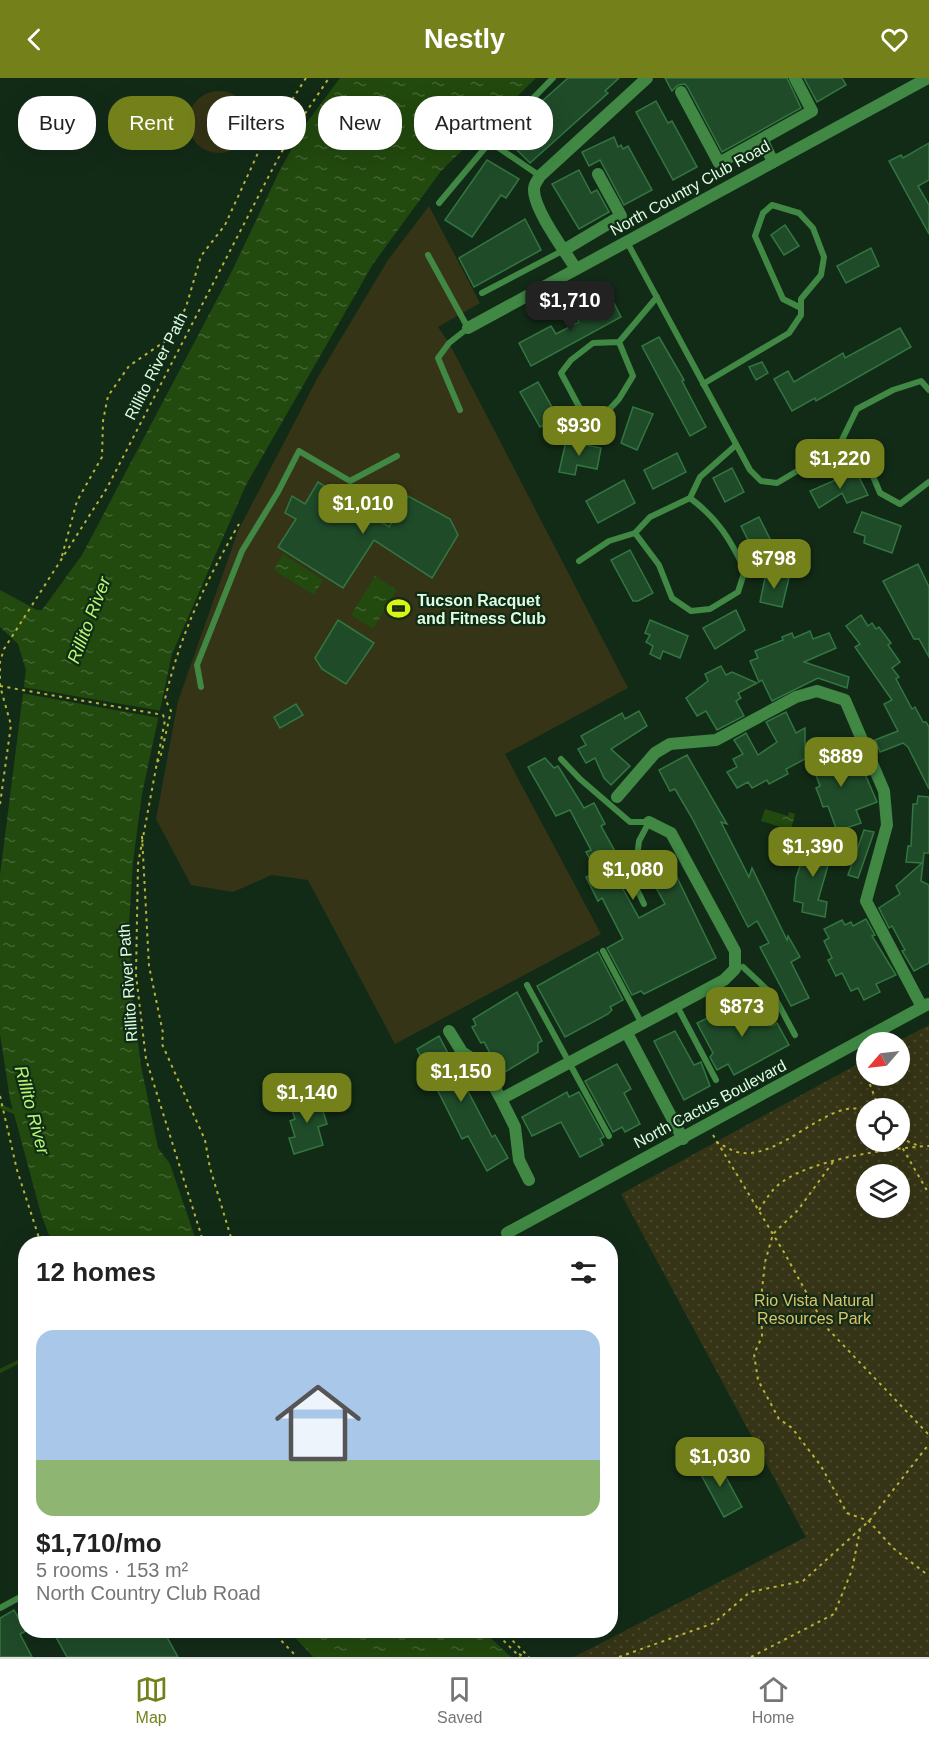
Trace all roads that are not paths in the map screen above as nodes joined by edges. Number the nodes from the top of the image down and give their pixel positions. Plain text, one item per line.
1 (553, 78) edge
2 (647, 78) edge
3 (795, 78) edge
4 (928, 78) edge
5 (681, 92) dead end
6 (535, 96) edge
7 (762, 139) junction
8 (483, 150) edge
9 (502, 150) edge
10 (772, 162) junction
11 (598, 174) dead end
12 (540, 176) junction
13 (439, 203) dead end
14 (627, 241) junction
15 (564, 250) junction
16 (428, 255) dead end
17 (576, 269) junction
18 (482, 293) dead end
19 (657, 297) junction
20 (801, 309) junction
21 (468, 328) junction
22 (619, 342) junction
23 (703, 384) junction
24 (929, 390) edge
25 (460, 410) dead end
26 (736, 445) junction
27 (839, 446) junction
28 (397, 456) dead end
29 (929, 482) edge
30 (690, 498) junction
31 (635, 533) junction
32 (579, 561) dead end
33 (201, 687) dead end
34 (561, 759) dead end
35 (617, 797) dead end
36 (649, 822) junction
37 (644, 904) dead end
38 (603, 951) dead end
39 (739, 966) junction
40 (527, 985) dead end
41 (926, 1005) edge
42 (676, 1006) junction
43 (642, 1025) junction
44 (449, 1031) dead end
45 (627, 1034) junction
46 (795, 1035) dead end
47 (570, 1064) junction
48 (716, 1080) dead end
49 (501, 1099) junction
50 (609, 1136) dead end
51 (683, 1138) junction
52 (529, 1180) dead end
53 (507, 1233) dead end
54 (18, 1598) edge
55 (0, 1608) edge

1 - 6 lane
2 - 12 street
3 - 7 street
4 - 10 street, North Country Club Road
5 - 7 street
7 - 10 street
8 - 13 lane
9 - 12 lane
10 - 14 street, North Country Club Road
11 - 15 street
12 - 15 street
14 - 17 street, North Country Club Road
14 - 19 lane
15 - 17 street
15 - 18 lane
16 - 21 lane
17 - 21 street, North Country Club Road
19 - 22 lane
19 - 23 lane
20 - 20 lane
20 - 23 lane
21 - 25 lane
22 - 22 lane
23 - 26 lane
24 - 27 lane
26 - 27 lane
26 - 30 lane
27 - 29 lane
28 - 33 lane
30 - 31 lane
30 - 31 lane
31 - 32 lane
34 - 36 lane
35 - 41 street
36 - 37 lane
36 - 39 street
38 - 43 lane
39 - 42 street
39 - 46 lane
40 - 47 lane
41 - 51 street, North Cactus Boulevard
42 - 43 street
42 - 48 lane
43 - 45 street
44 - 49 street
45 - 47 street
45 - 51 street
47 - 49 street
47 - 50 lane
49 - 52 street
51 - 53 street, North Cactus Boulevard
54 - 55 lane

